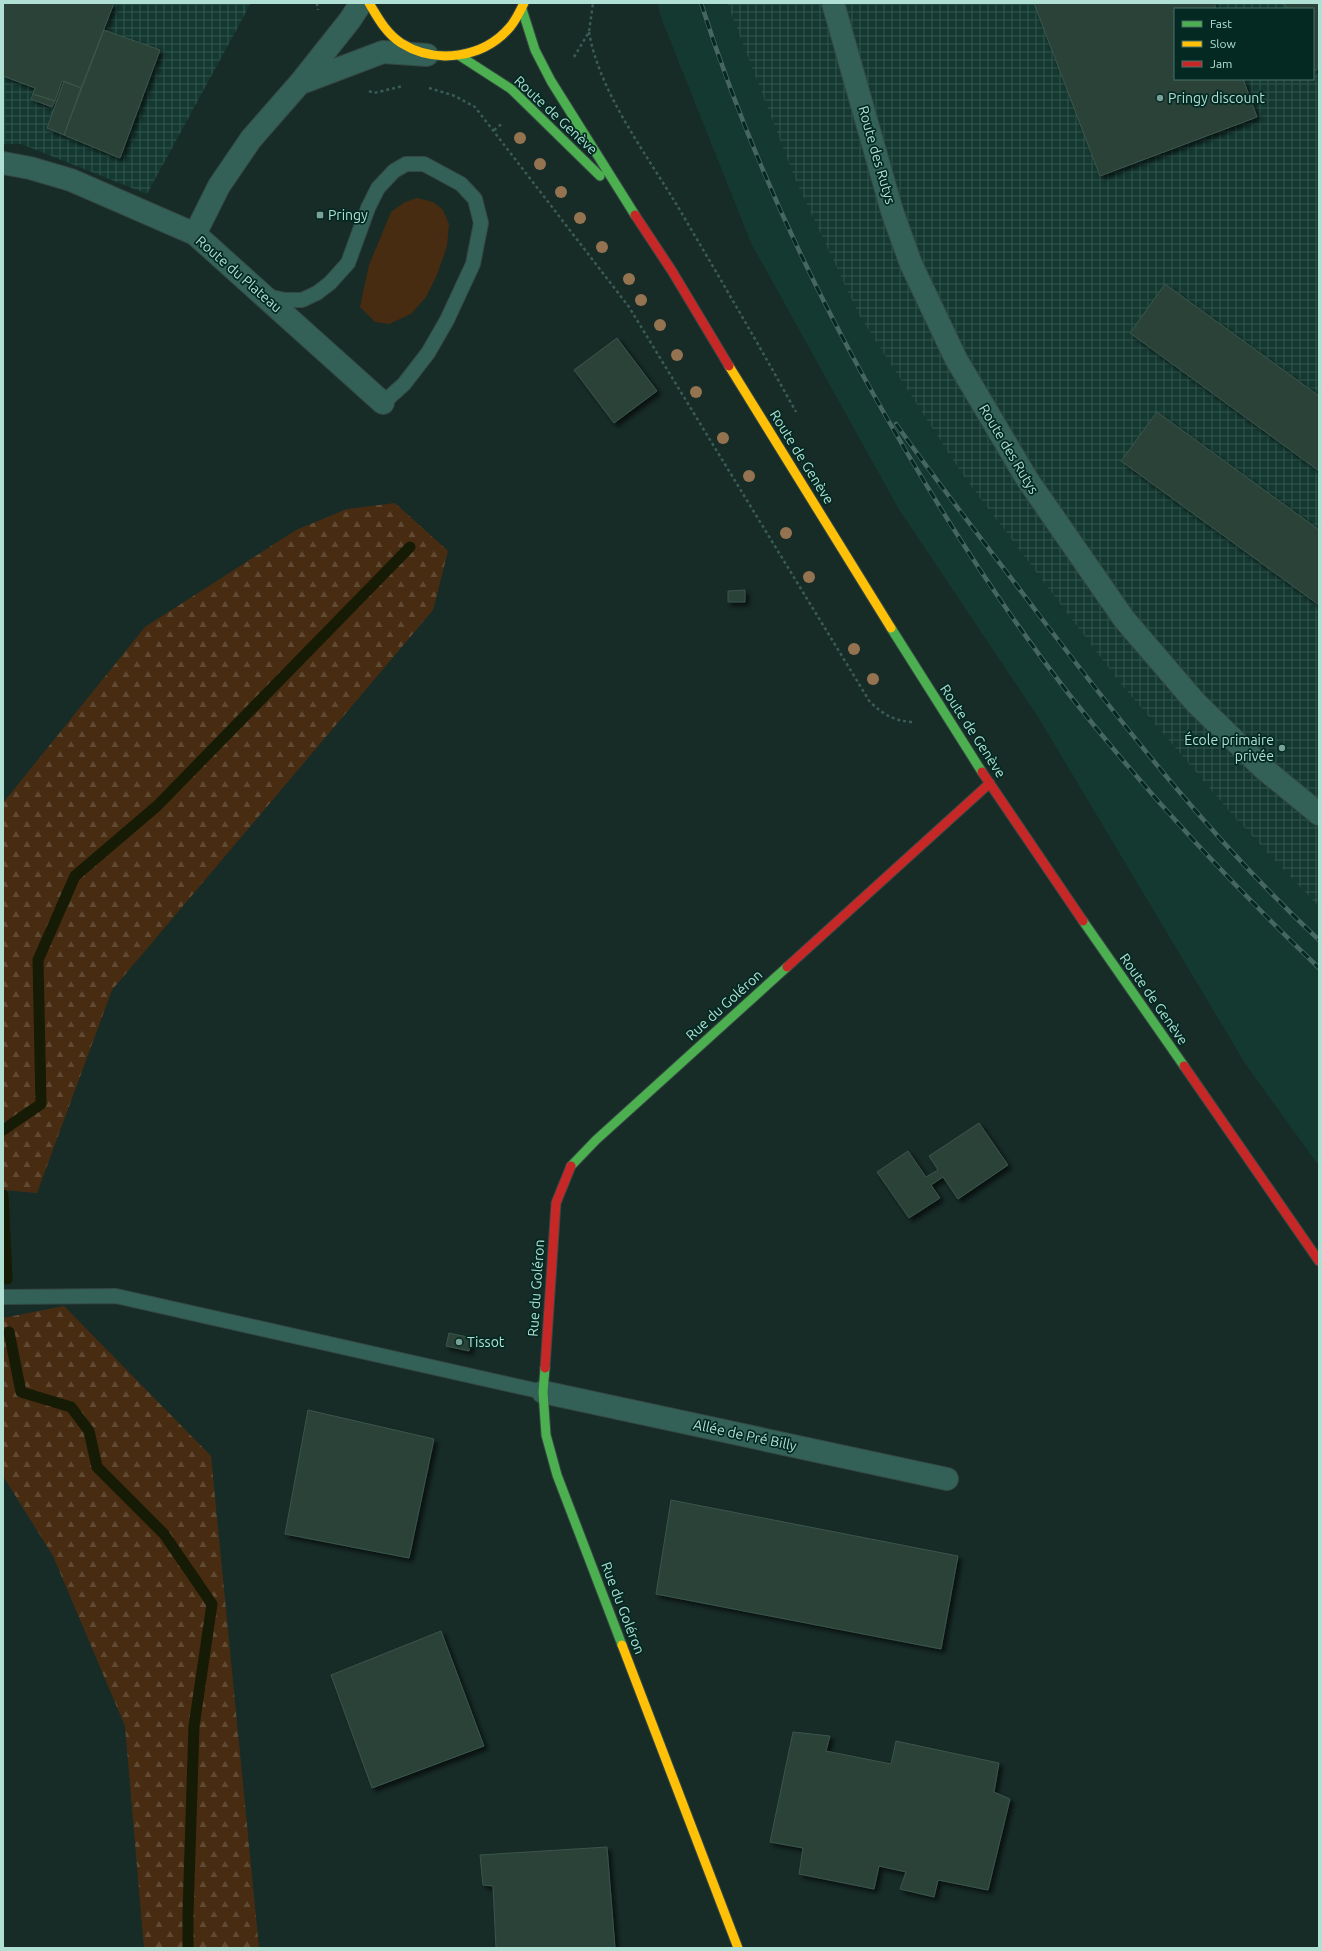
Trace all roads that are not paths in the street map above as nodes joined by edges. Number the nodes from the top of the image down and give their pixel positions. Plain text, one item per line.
1 (361, 3) edge
2 (369, 3) edge
3 (833, 3) edge
4 (523, 6) edge
5 (427, 55) junction
6 (460, 56) junction
7 (300, 83) junction
8 (3, 163) edge
9 (626, 202) junction
10 (195, 234) junction
11 (265, 295) junction
12 (383, 403) joint
13 (990, 783) junction
14 (1319, 814) edge
15 (1319, 1262) edge
16 (3, 1297) edge
17 (543, 1392) junction
18 (948, 1479) dead end
19 (738, 1948) edge

1 - 7 street
2 - 5 main road, Route de Genève
3 - 14 street, Route des Rutys
4 - 6 main road, Route de Genève
4 - 9 main road, Route de Genève
5 - 6 main road, Route de Genève
5 - 7 street
6 - 9 main road, Route de Genève
7 - 10 street
8 - 10 street, Route du Plateau
9 - 13 main road, Route de Genève
10 - 11 street, Route du Plateau
11 - 12 street, Route du Plateau
11 - 12 lane
13 - 15 main road, Route de Genève
13 - 17 main road, Rue du Goléron
16 - 17 lane
17 - 18 street, Allée de Pré Billy
17 - 19 main road, Rue du Goléron

